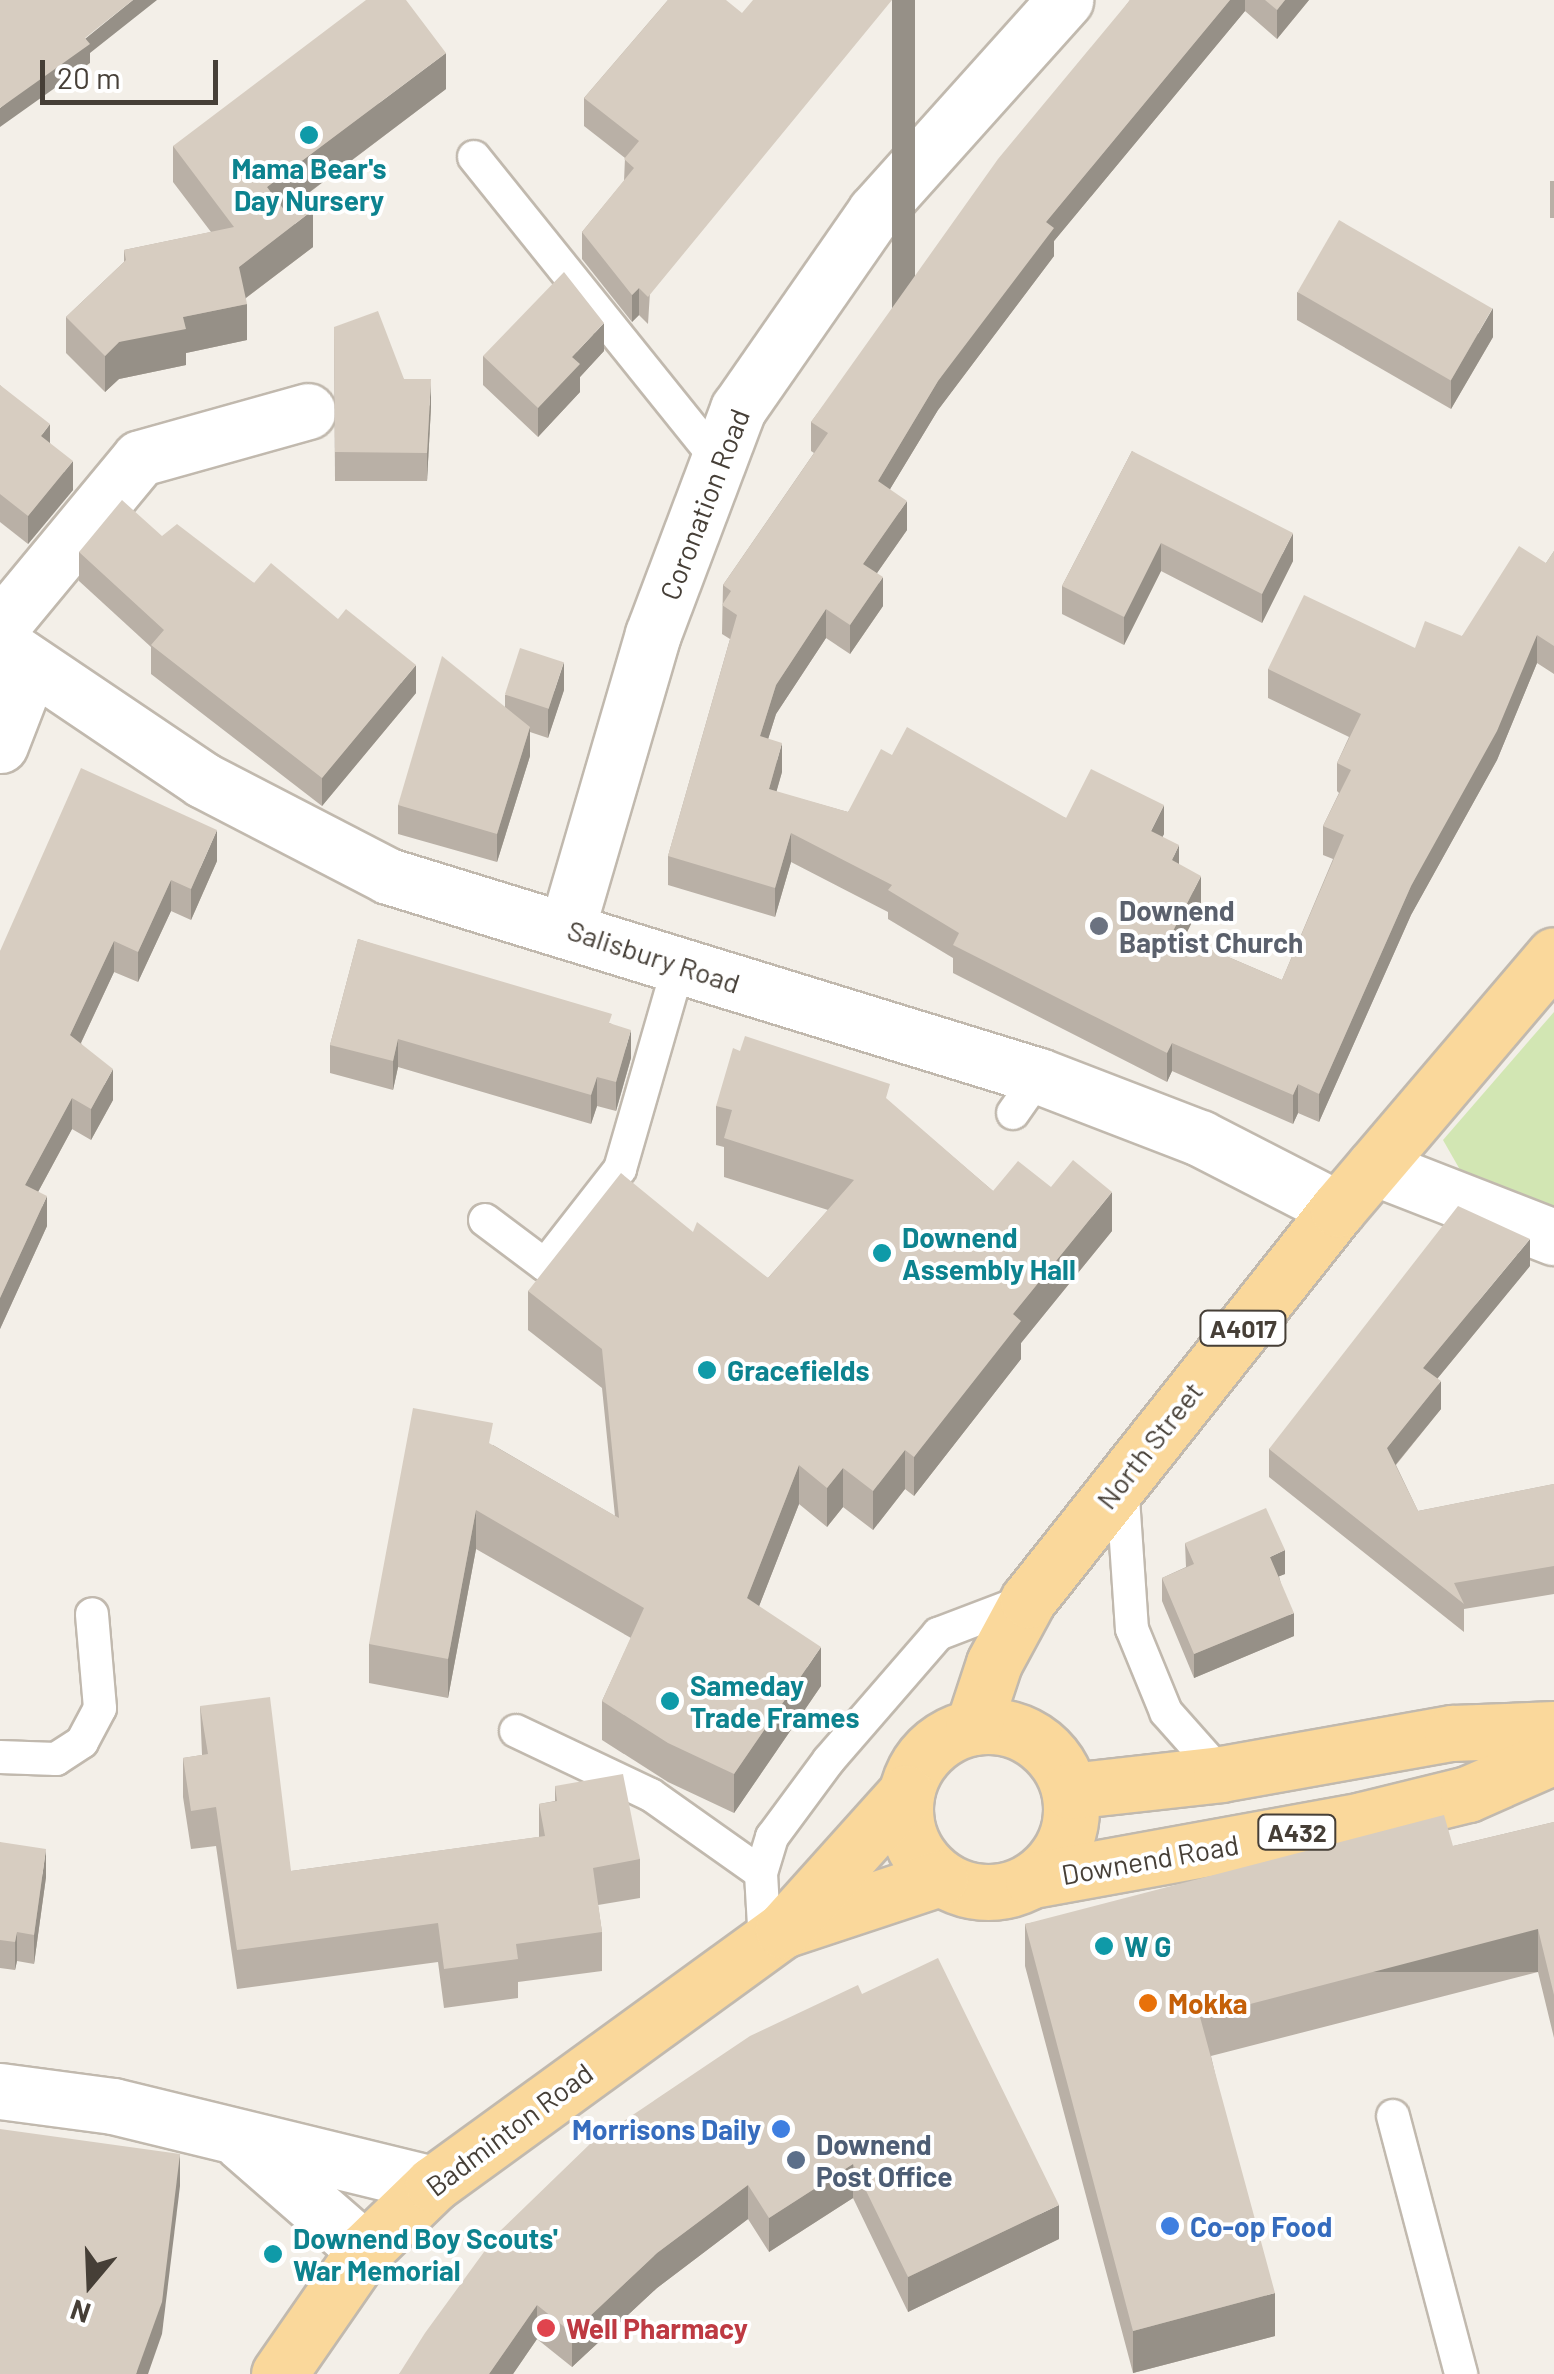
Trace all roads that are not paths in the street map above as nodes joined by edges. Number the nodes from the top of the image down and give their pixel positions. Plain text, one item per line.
1 (1065, 0) edge
2 (474, 157) dead end
3 (308, 411) dead end
4 (718, 462) junction
5 (10, 645) edge
6 (0, 744) edge
7 (568, 928) junction
8 (1554, 954) edge
9 (679, 964) junction
10 (1374, 1167) junction
11 (1338, 1209) junction
12 (485, 1220) dead end
13 (1554, 1237) edge
14 (1122, 1479) junction
15 (1028, 1600) junction
16 (92, 1614) dead end
17 (973, 1727) junction
18 (1554, 1730) edge
19 (516, 1731) dead end
20 (1554, 1756) edge
21 (0, 1757) edge
22 (1221, 1774) junction
23 (1070, 1791) junction
24 (906, 1793) junction
25 (761, 1872) junction
26 (940, 1878) junction
27 (1033, 1880) junction
28 (774, 1936) junction
29 (0, 2091) edge
30 (1393, 2116) dead end
31 (228, 2130) junction
32 (434, 2184) junction
33 (365, 2250) junction
34 (278, 2374) edge
35 (1461, 2374) edge

1 - 4 street, Coronation Road
2 - 4 lane
3 - 5 street
4 - 7 street, Coronation Road
5 - 6 street
5 - 7 street, Salisbury Road
7 - 9 street, Salisbury Road
8 - 10 main road, North Street / A4017
9 - 11 street, Salisbury Road
9 - 12 lane
10 - 11 main road, North Street / A4017
10 - 13 street
11 - 14 main road, North Street / A4017
14 - 15 main road, North Street / A4017
14 - 22 lane
15 - 17 main road, North Street / A4017
15 - 25 lane
16 - 21 lane
17 - 23 main road
17 - 24 main road
18 - 22 main road
19 - 25 lane
20 - 27 main road, Downend Road / A432
22 - 23 main road
23 - 27 main road
24 - 26 main road
24 - 28 main road, Badminton Road
25 - 28 lane
26 - 27 main road, A432
26 - 28 main road, Badminton Road
28 - 32 main road, Badminton Road
29 - 31 street
30 - 35 lane
31 - 32 street
31 - 33 street
32 - 33 main road, Badminton Road
33 - 34 main road, Badminton Road

